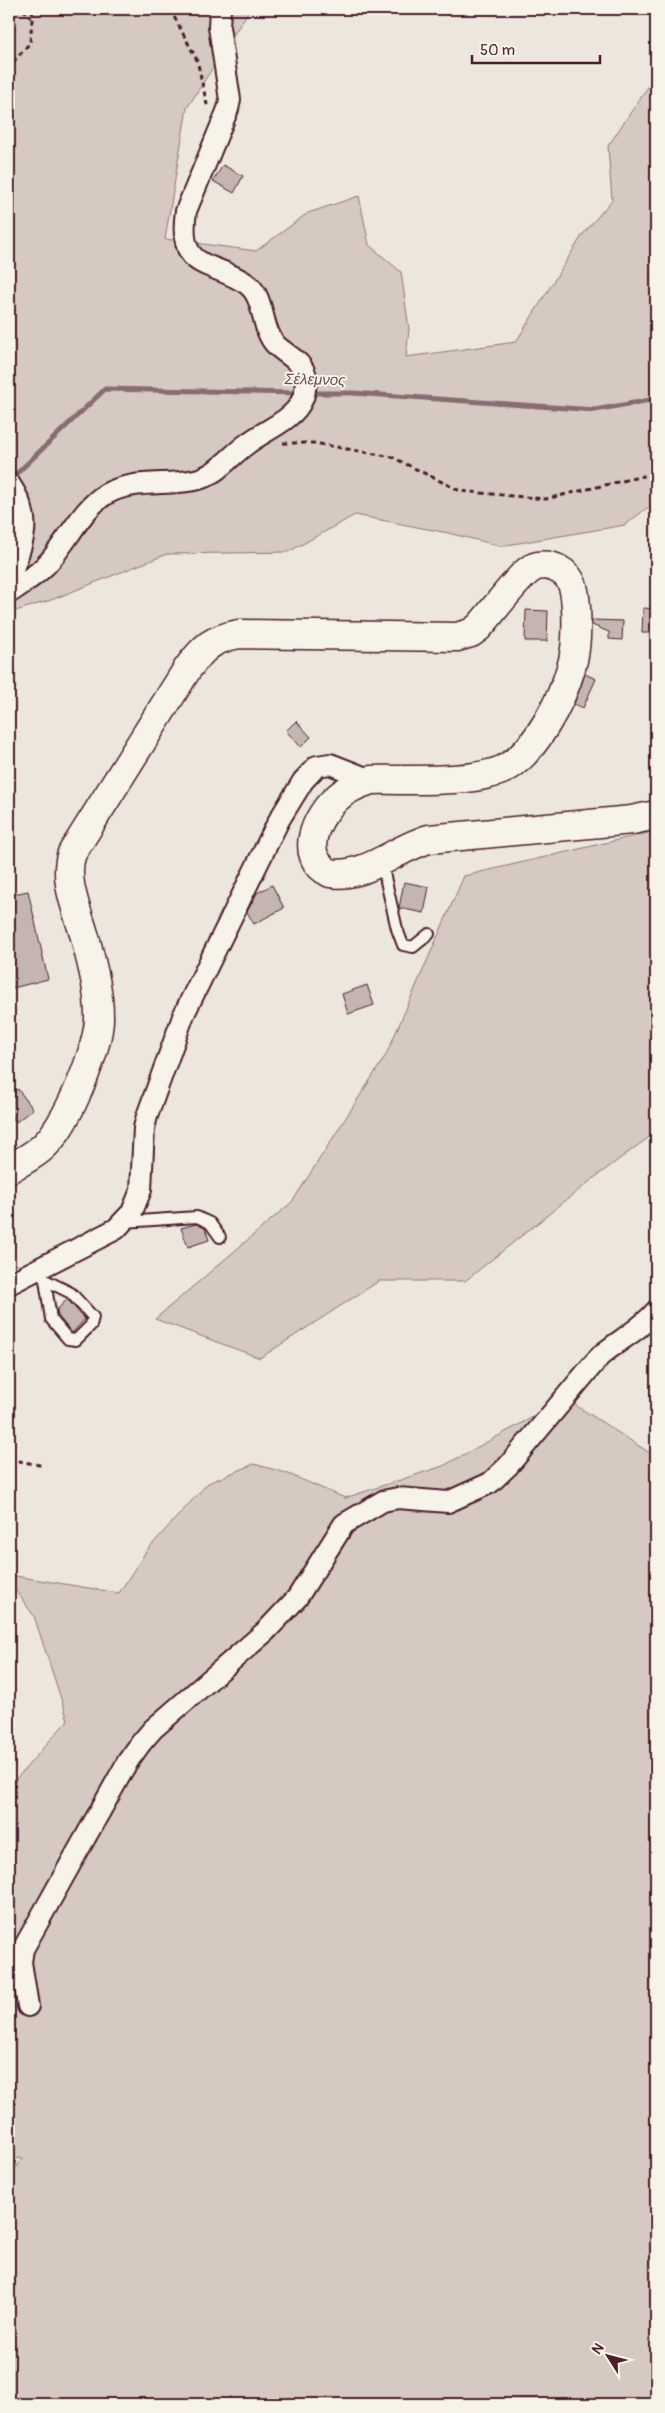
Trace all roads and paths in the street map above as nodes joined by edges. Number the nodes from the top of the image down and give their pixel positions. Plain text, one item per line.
1 (23, 9) edge
2 (33, 9) edge
3 (170, 9) edge
4 (220, 9) edge
5 (32, 19) junction
6 (13, 62) dead end
7 (214, 139) junction
8 (247, 443) junction
9 (656, 473) edge
10 (9, 483) edge
11 (9, 581) edge
12 (9, 593) edge
13 (371, 780) junction
14 (656, 815) edge
15 (382, 861) junction
16 (429, 934) dead end
17 (9, 1169) edge
18 (124, 1222) junction
19 (220, 1237) dead end
20 (41, 1275) junction
21 (9, 1284) edge
22 (656, 1311) edge
23 (9, 1459) edge
24 (44, 1466) dead end
25 (28, 2006) dead end

1 - 5 path
2 - 5 path
3 - 7 path
4 - 7 street
5 - 6 path
7 - 8 street
8 - 9 path
8 - 12 street
10 - 11 street
13 - 15 main road
13 - 17 main road
13 - 18 street
14 - 15 main road
15 - 16 lane
18 - 19 lane
18 - 20 street
20 - 20 lane
20 - 21 street
22 - 25 street
23 - 24 path

